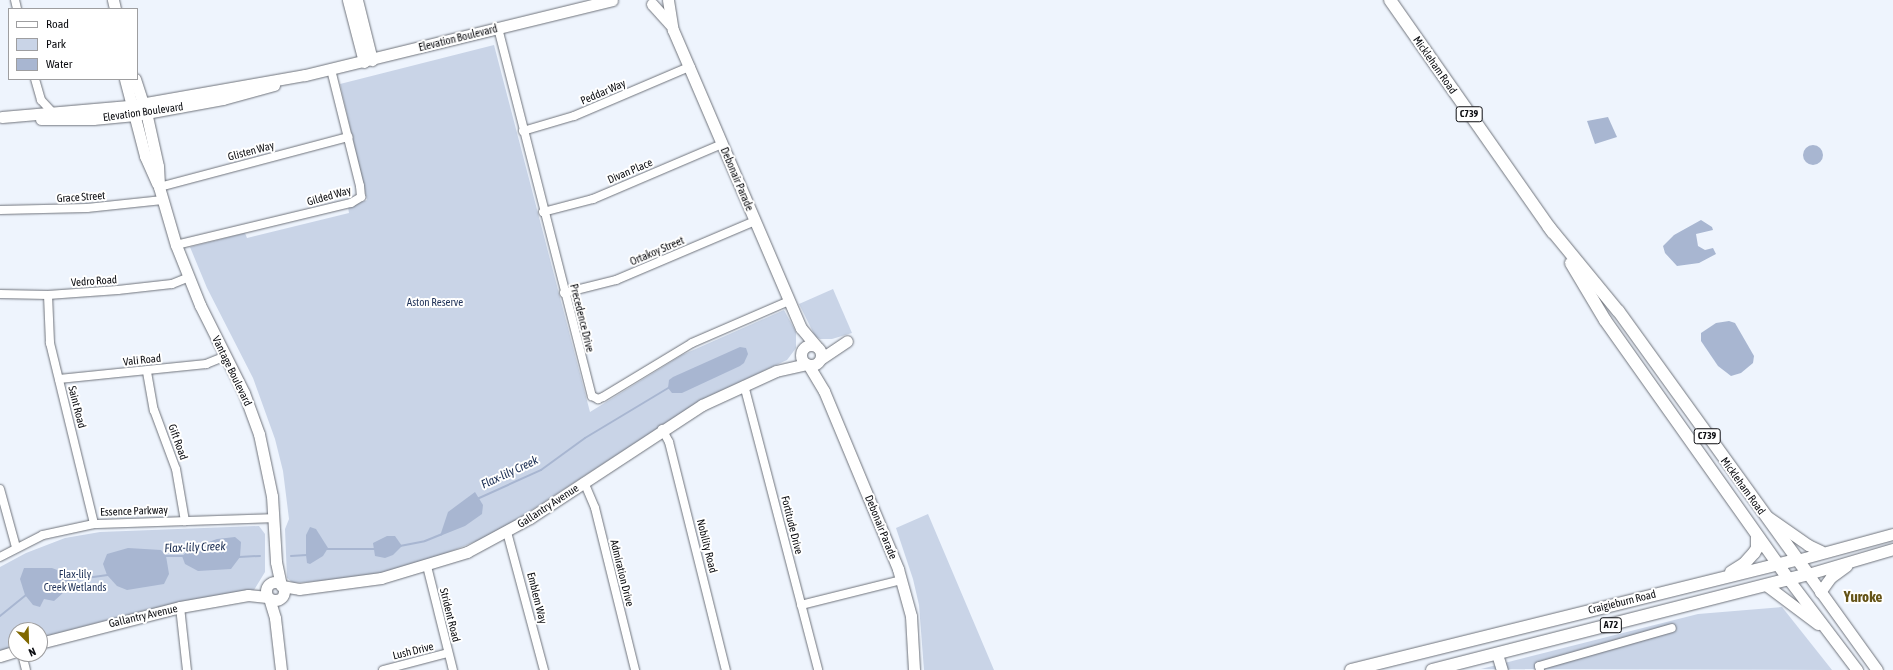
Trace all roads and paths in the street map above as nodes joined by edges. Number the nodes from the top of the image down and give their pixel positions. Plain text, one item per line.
1 (348, 0) edge
2 (357, 0) edge
3 (612, 0) edge
4 (667, 0) edge
5 (1390, 0) edge
6 (647, 1) edge
7 (498, 28) junction
8 (673, 30) junction
9 (368, 61) junction
10 (689, 67) junction
11 (331, 70) junction
12 (35, 80) edge
13 (125, 80) edge
14 (135, 80) edge
15 (39, 96) junction
16 (139, 109) junction
17 (52, 112) junction
18 (32, 113) junction
19 (1, 120) edge
20 (523, 131) junction
21 (348, 137) junction
22 (722, 144) junction
23 (160, 186) junction
24 (163, 200) junction
25 (0, 210) edge
26 (543, 212) junction
27 (755, 221) junction
28 (1549, 227) junction
29 (176, 245) junction
30 (188, 277) junction
31 (564, 293) junction
32 (0, 294) edge
33 (48, 295) junction
34 (789, 301) junction
35 (801, 328) junction
36 (817, 347) junction
37 (802, 352) junction
38 (226, 356) junction
39 (821, 360) junction
40 (807, 365) junction
41 (776, 371) junction
42 (147, 372) junction
43 (59, 379) junction
44 (744, 385) junction
45 (824, 391) junction
46 (662, 429) junction
47 (584, 482) junction
48 (0, 489) edge
49 (1764, 514) junction
50 (274, 518) junction
51 (185, 521) junction
52 (94, 524) junction
53 (507, 532) junction
54 (1893, 534) edge
55 (1757, 536) junction
56 (16, 547) junction
57 (1893, 549) edge
58 (1821, 552) junction
59 (0, 557) edge
60 (1797, 560) junction
61 (1857, 560) junction
62 (1778, 565) junction
63 (427, 566) junction
64 (1808, 574) junction
65 (1715, 579) junction
66 (901, 580) junction
67 (1789, 580) junction
68 (1766, 585) junction
69 (275, 591) junction
70 (1820, 592) junction
71 (801, 605) junction
72 (180, 607) junction
73 (1672, 628) dead end
74 (1826, 629) junction
75 (48, 641) edge
76 (448, 653) junction
77 (1497, 654) junction
78 (187, 670) edge
79 (282, 670) edge
80 (383, 670) edge
81 (452, 670) edge
82 (544, 670) edge
83 (635, 670) edge
84 (726, 670) edge
85 (818, 670) edge
86 (914, 670) edge
87 (1351, 670) edge
88 (1432, 670) edge
89 (1502, 670) edge
90 (1540, 670) edge
91 (1857, 670) edge
92 (1877, 670) edge

1 - 9 street
2 - 9 street
3 - 7 street, Elevation Boulevard
4 - 6 street
4 - 8 street, Debonair Parade
5 - 28 main road, Mickleham Road / C739
6 - 8 street, Debonair Parade
7 - 9 street, Elevation Boulevard
7 - 20 street, Precedence Drive
8 - 10 street, Debonair Parade
9 - 11 street, Elevation Boulevard
10 - 20 street, Peddar Way
10 - 22 street, Debonair Parade
11 - 16 street, Elevation Boulevard
11 - 21 street, Gilded Way
12 - 15 street
13 - 16 street, Vantage Boulevard
14 - 16 street, Vantage Boulevard
15 - 17 street
15 - 18 street
16 - 17 street, Elevation Boulevard
16 - 19 street, Elevation Boulevard
16 - 23 street, Vantage Boulevard
17 - 18 street, Elevation Boulevard
18 - 19 street, Elevation Boulevard
20 - 26 street, Precedence Drive
21 - 23 street, Glisten Way
21 - 29 street, Gilded Way
22 - 26 street, Divan Place
22 - 27 street, Debonair Parade
23 - 24 street, Vantage Boulevard
24 - 25 street, Grace Street
24 - 29 street, Vantage Boulevard
26 - 31 street, Precedence Drive
27 - 31 street, Ortakoy Street
27 - 34 street, Debonair Parade
28 - 49 main road, Mickleham Road / C739
28 - 55 main road, Mickleham Road / C739
29 - 30 street, Vantage Boulevard
30 - 33 street, Vedro Road
30 - 38 street, Vantage Boulevard
31 - 34 street, Precedence Drive
32 - 33 street, Vedro Road
33 - 43 street, Saint Road
34 - 35 street, Debonair Parade
35 - 36 street, Debonair Parade
35 - 37 street, Debonair Parade
36 - 37 street, Gallantry Avenue
36 - 39 street, Debonair Parade
36 - 39 street
37 - 40 street, Debonair Parade
37 - 41 street, Gallantry Avenue
38 - 42 street, Vali Road
38 - 50 street, Vantage Boulevard
39 - 40 street, Gallantry Avenue
39 - 45 street, Debonair Parade
40 - 41 street, Gallantry Avenue
40 - 45 street, Debonair Parade
41 - 44 street, Gallantry Avenue
42 - 43 street, Vali Road
42 - 51 street, Gift Road
43 - 52 street, Saint Road
44 - 46 street, Gallantry Avenue
44 - 71 street, Fortitude Drive
45 - 66 street, Debonair Parade
46 - 47 street, Gallantry Avenue
46 - 84 street, Nobility Road
47 - 53 street, Gallantry Avenue
47 - 83 street, Admiration Drive
48 - 56 street
49 - 58 street
49 - 60 main road, Mickleham Road / C739
50 - 51 street, Essence Parkway
50 - 69 street, Vantage Boulevard
51 - 52 street, Essence Parkway
52 - 56 street, Essence Parkway
53 - 63 street, Gallantry Avenue
53 - 82 street, Emblem Way
54 - 58 street, Craigieburn Road
55 - 62 main road, Mickleham Road / C739
55 - 65 main road
56 - 59 street, Essence Parkway
57 - 61 street, Craigieburn Road
58 - 60 street, Craigieburn Road
60 - 62 main road, Craigieburn Road / A72
60 - 64 main road, Mickleham Road / C739
61 - 64 street, Craigieburn Road
61 - 70 street
62 - 65 main road, Craigieburn Road / A72
62 - 67 main road, Mickleham Road / C739
63 - 69 street, Gallantry Avenue
63 - 76 street, Strident Road
64 - 67 main road, Craigieburn Road / A72
64 - 70 street, Mickleham Road / C739
65 - 87 main road, Craigieburn Road / A72
66 - 71 street
66 - 86 street, Debonair Parade
67 - 68 main road, Craigieburn Road / A72
67 - 74 street, Mickleham Road / C739
68 - 74 street
68 - 77 main road, Craigieburn Road / A72
69 - 72 street, Gallantry Avenue
69 - 79 street, Vantage Boulevard
70 - 92 street, Mickleham Road / C739
71 - 85 street, Fortitude Drive
72 - 75 street, Gallantry Avenue
72 - 78 street
73 - 90 street
74 - 91 street, Mickleham Road / C739
76 - 80 street, Lush Drive
76 - 81 street, Strident Road
77 - 88 main road, Craigieburn Road / A72
77 - 89 street

